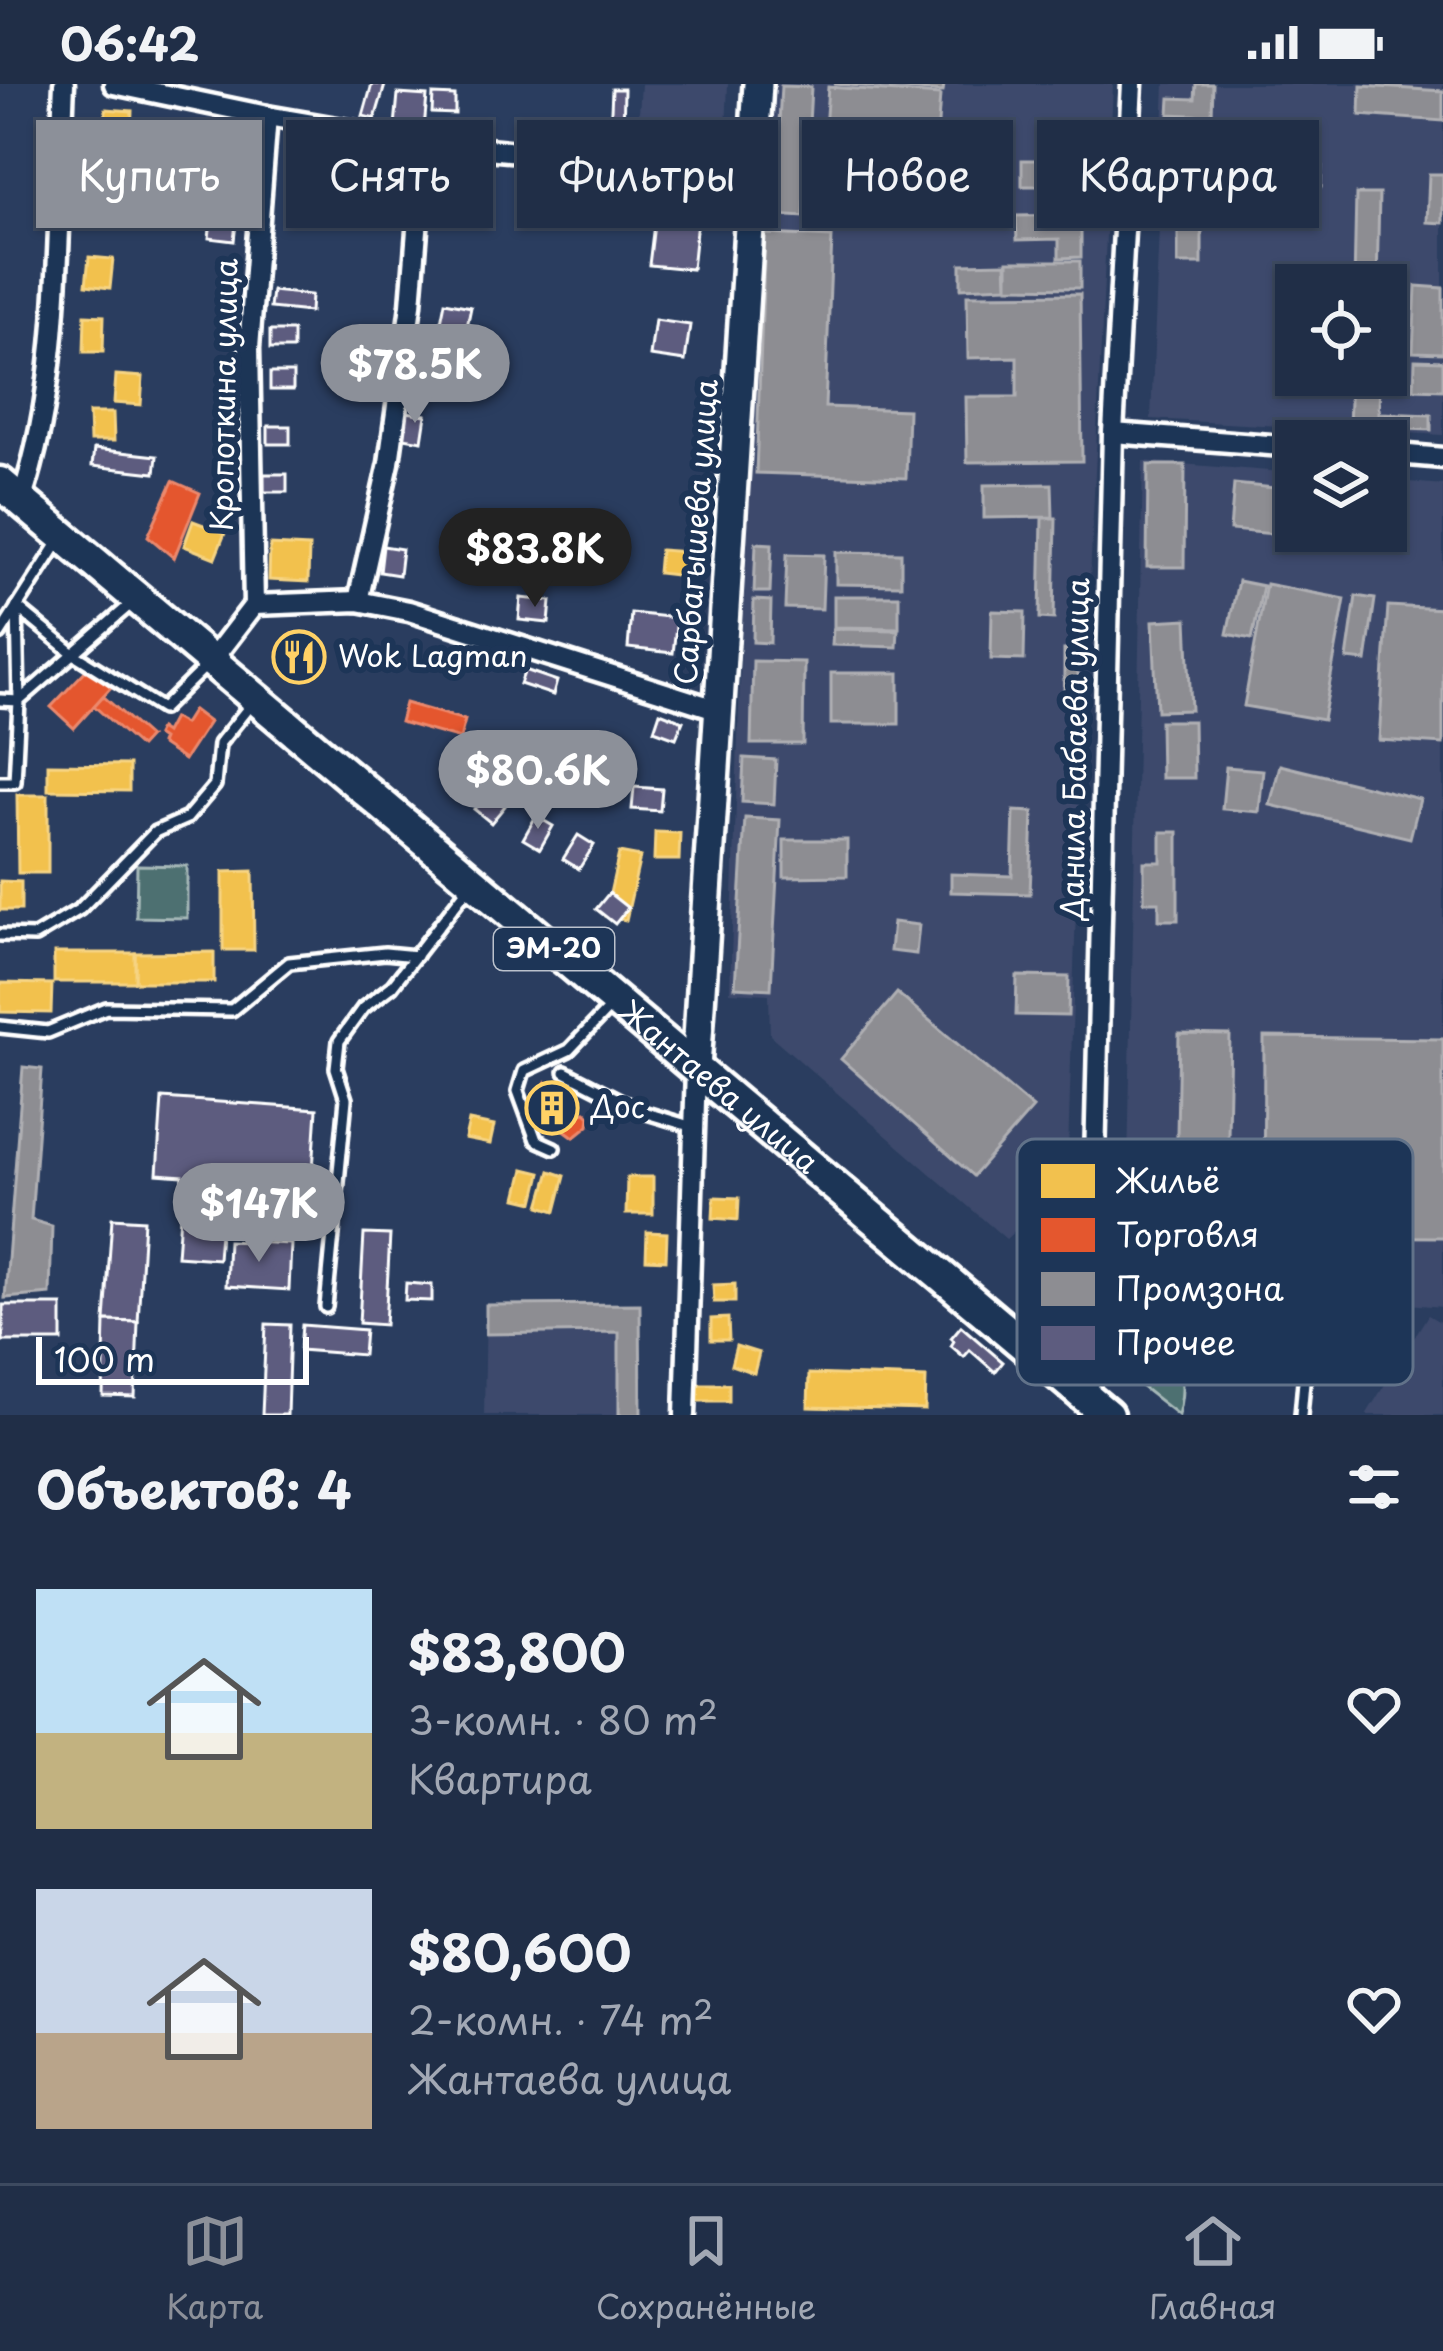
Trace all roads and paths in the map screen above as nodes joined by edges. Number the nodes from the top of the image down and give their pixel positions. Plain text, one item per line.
1 (64, 84) edge
2 (115, 84) edge
3 (758, 84) edge
4 (1132, 84) edge
5 (267, 116) junction
6 (290, 120) edge
7 (756, 120) edge
8 (417, 228) edge
9 (749, 228) edge
10 (1113, 433) junction
11 (1275, 445) edge
12 (1407, 455) edge
13 (1443, 458) edge
14 (11, 492) edge
15 (63, 536) junction
16 (137, 598) junction
17 (358, 601) junction
18 (254, 604) junction
19 (16, 608) junction
20 (0, 634) edge
21 (74, 654) junction
22 (211, 661) junction
23 (256, 698) junction
24 (0, 700) edge
25 (19, 700) junction
26 (719, 710) junction
27 (0, 782) edge
28 (473, 881) junction
29 (0, 935) edge
30 (416, 956) junction
31 (615, 1000) junction
32 (0, 1027) edge
33 (696, 1069) junction
34 (566, 1072) dead end
35 (694, 1127) junction
36 (1098, 1139) edge
37 (554, 1148) dead end
38 (326, 1307) dead end
39 (1017, 1343) edge
40 (1067, 1385) edge
41 (1303, 1385) edge
42 (1096, 1410) edge
43 (685, 1415) edge
44 (1300, 1415) edge

1 - 14 street
2 - 5 street
3 - 7 street, Сарбагышева улица
4 - 10 street, Данила Бабаева улица
5 - 6 street
5 - 18 street, Кропоткина улица
8 - 17 street
9 - 26 street, Сарбагышева улица
10 - 11 street
10 - 36 street, Данила Бабаева улица
12 - 13 street
14 - 15 main road, Жантаева улица / ЭМ-20
15 - 16 main road, Жантаева улица / ЭМ-20
15 - 19 lane
16 - 21 lane
16 - 22 main road, Жантаева улица / ЭМ-20
17 - 18 street
17 - 26 street
18 - 22 street
19 - 20 lane
19 - 21 lane
19 - 25 lane
21 - 22 lane
21 - 25 lane
22 - 23 main road, Жантаева улица / ЭМ-20
23 - 28 main road, Жантаева улица / ЭМ-20
23 - 29 lane
24 - 25 lane
25 - 27 lane
26 - 33 street, Сарбагышева улица
28 - 30 lane
28 - 31 main road, Жантаева улица / ЭМ-20
30 - 32 lane
30 - 38 lane
31 - 33 main road, Жантаева улица / ЭМ-20
31 - 37 lane
33 - 35 street, Сарбагышева улица
33 - 39 main road, Жантаева улица / ЭМ-20
34 - 35 lane
35 - 43 street, Сарбагышева улица
40 - 42 main road, Жантаева улица / ЭМ-20
41 - 44 lane

